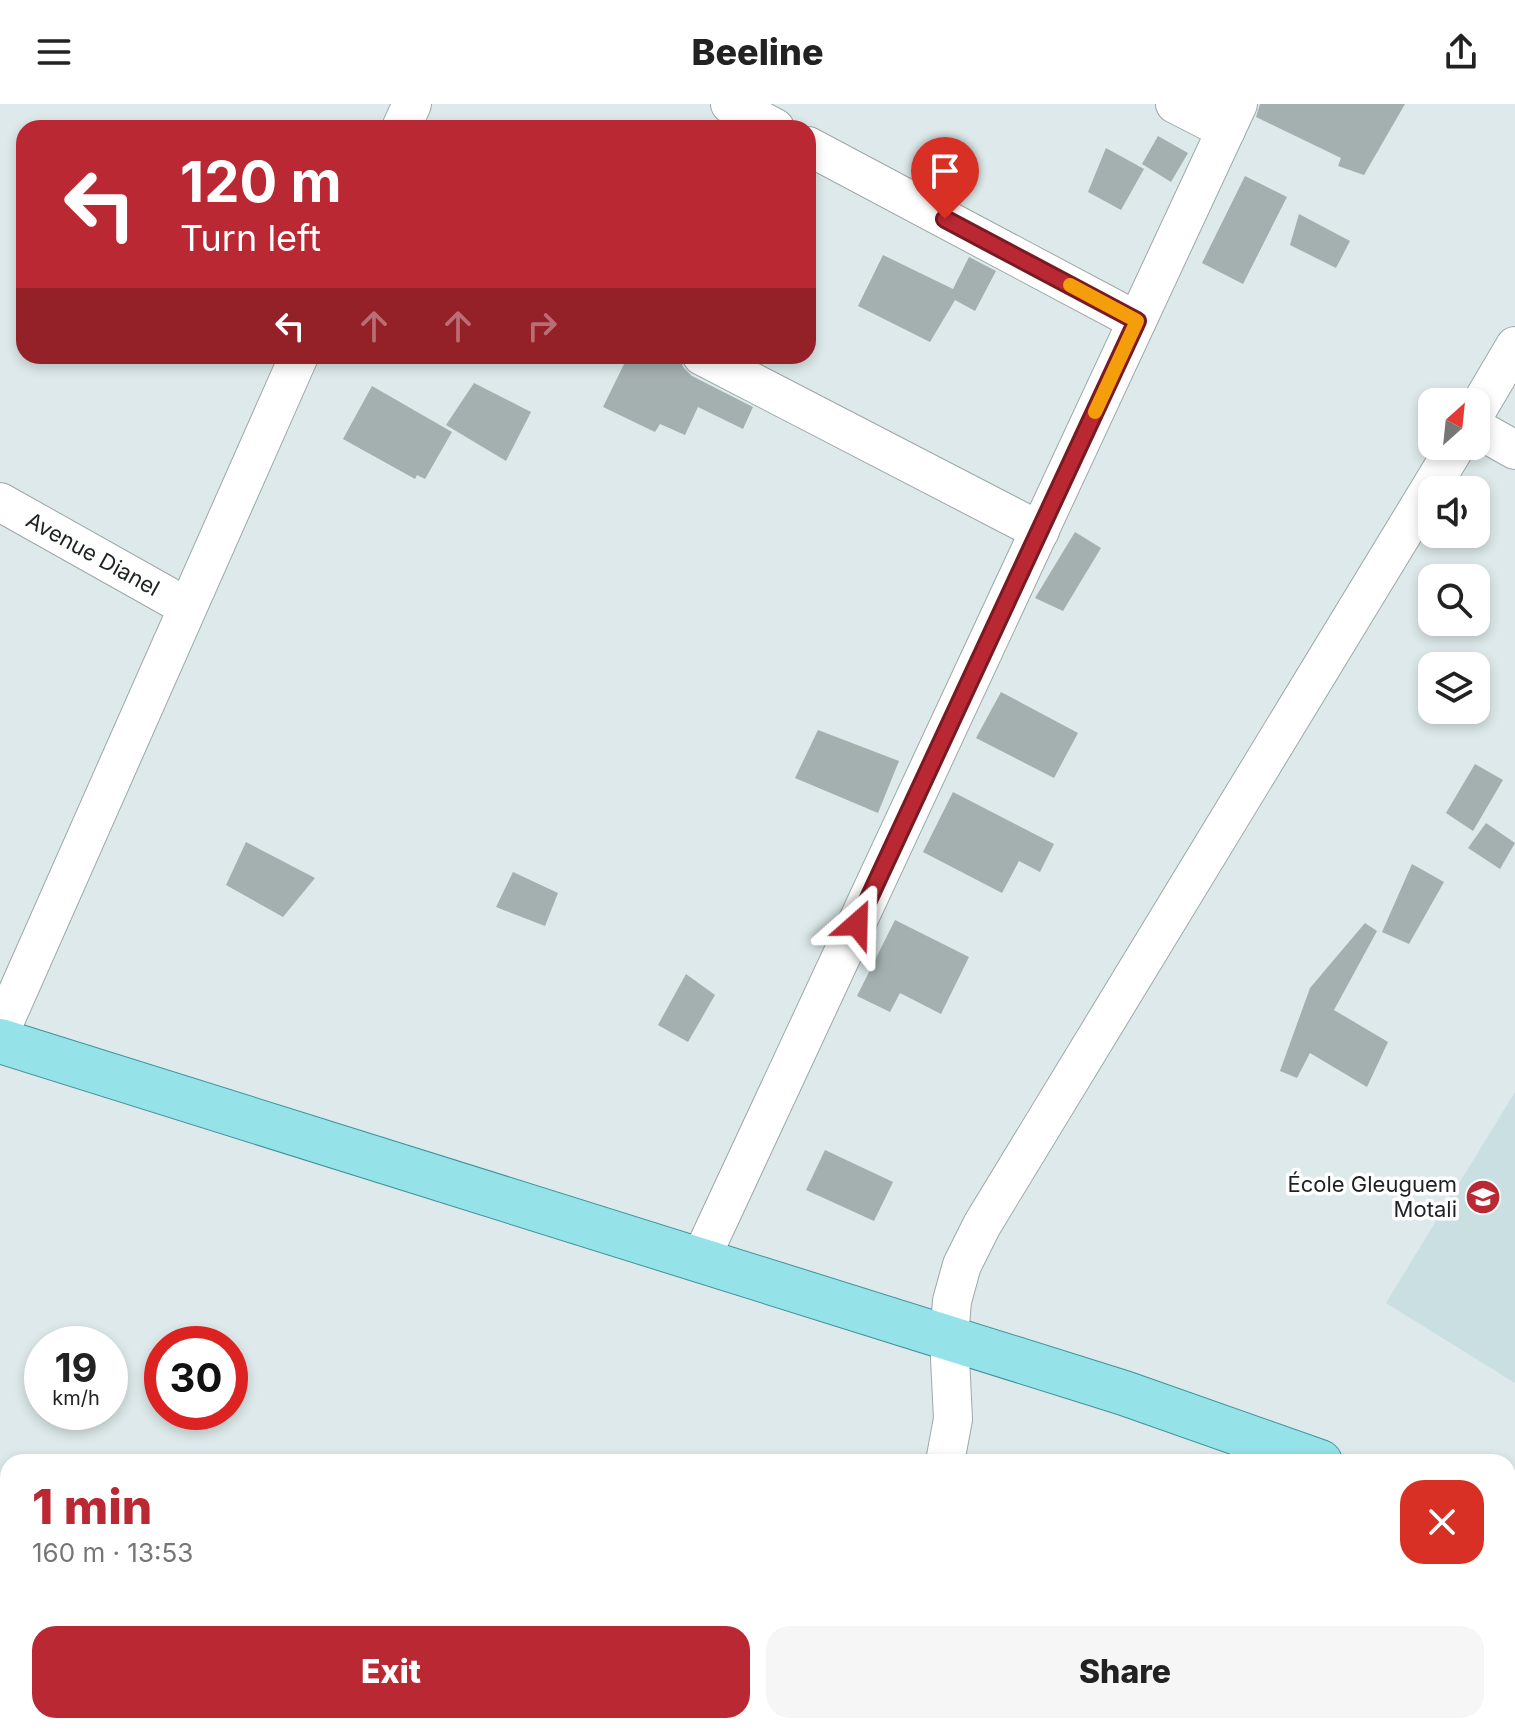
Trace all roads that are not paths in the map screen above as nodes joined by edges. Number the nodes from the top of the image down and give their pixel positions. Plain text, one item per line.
1 (730, 104) edge
2 (1175, 104) edge
3 (1232, 117) edge
4 (760, 120) edge
5 (816, 150) edge
6 (1137, 321) junction
7 (1515, 346) edge
8 (295, 364) edge
9 (717, 364) edge
10 (1490, 388) edge
11 (1490, 436) edge
12 (1515, 450) edge
13 (1447, 460) edge
14 (0, 502) edge
15 (1040, 531) junction
16 (187, 607) junction
17 (0, 1032) edge
18 (0, 1041) edge
19 (700, 1260) junction
20 (949, 1338) junction
21 (946, 1454) edge
22 (1297, 1454) edge

1 - 4 street
2 - 3 street
3 - 6 street
5 - 6 street
6 - 15 street
7 - 10 street
8 - 16 street
9 - 15 street
11 - 12 street
13 - 20 street
14 - 16 street, Avenue Dianel
15 - 19 street
16 - 17 street
18 - 19 main road
19 - 20 main road
20 - 21 street
20 - 22 main road

